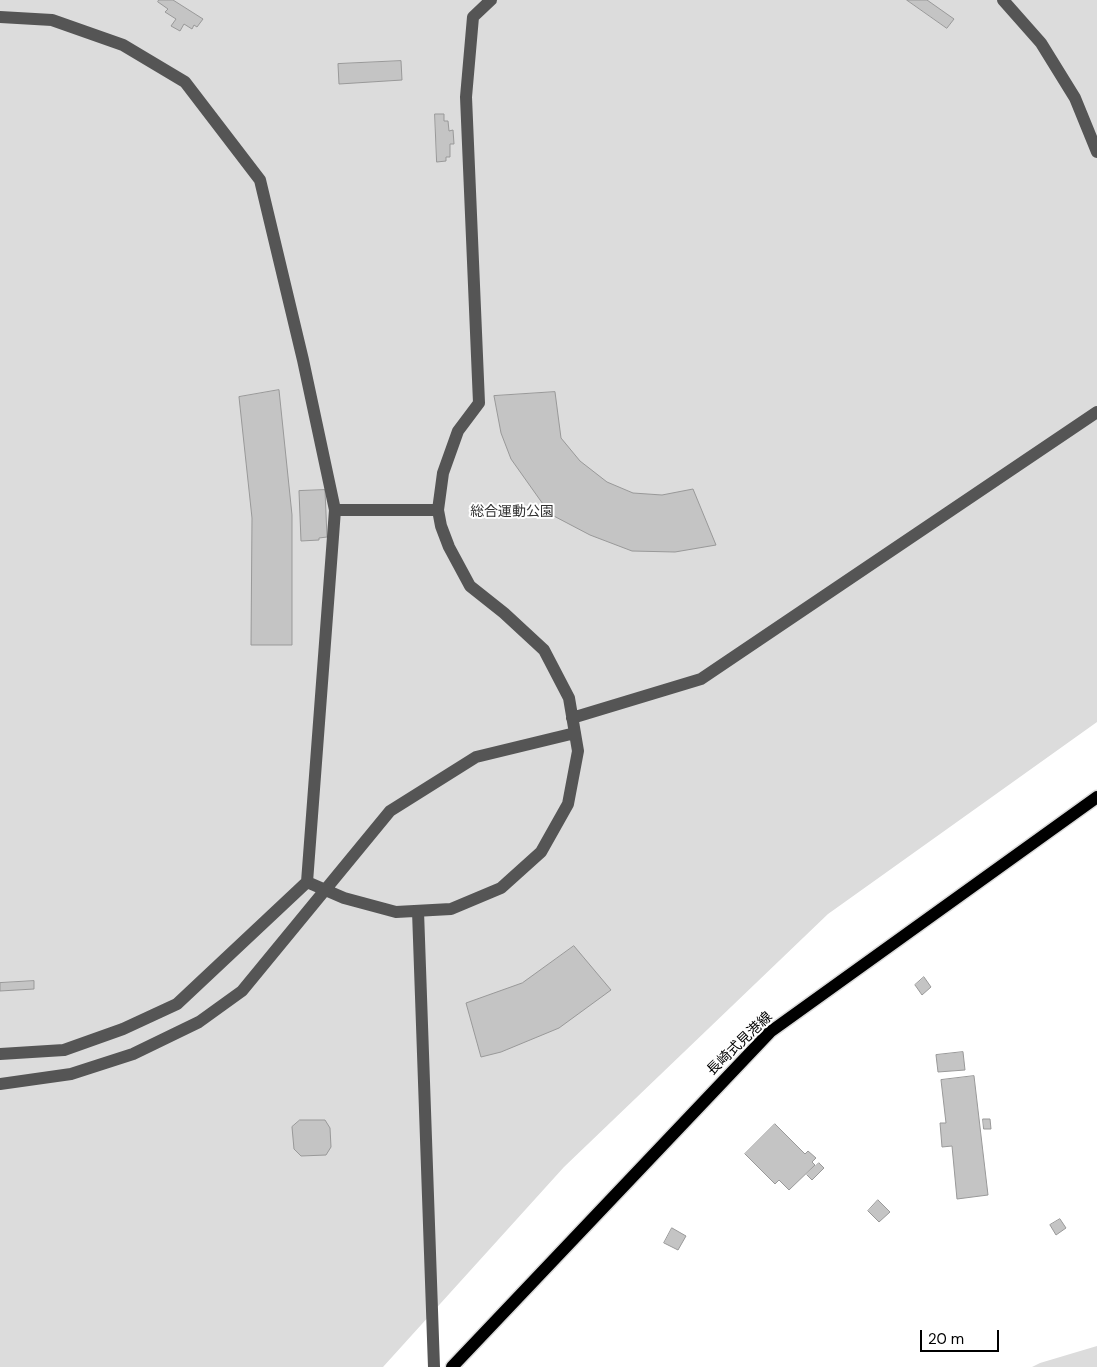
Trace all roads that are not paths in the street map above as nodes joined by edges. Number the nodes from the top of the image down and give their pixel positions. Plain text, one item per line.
1 (491, 0) edge
2 (1003, 0) edge
3 (0, 17) edge
4 (1097, 152) edge
5 (1097, 412) edge
6 (335, 510) junction
7 (438, 510) junction
8 (572, 718) junction
9 (575, 733) junction
10 (1097, 798) edge
11 (307, 882) junction
12 (325, 890) junction
13 (418, 911) junction
14 (0, 1054) edge
15 (0, 1084) edge
16 (434, 1367) edge
17 (452, 1367) edge

1 - 7 lane
2 - 4 lane
3 - 6 lane
5 - 8 lane
6 - 7 lane
6 - 11 lane
7 - 8 lane
8 - 9 lane
9 - 12 lane
9 - 13 lane
10 - 17 main road, 長崎式見港線
11 - 12 lane
11 - 14 lane
12 - 13 lane
12 - 15 lane
13 - 16 lane

